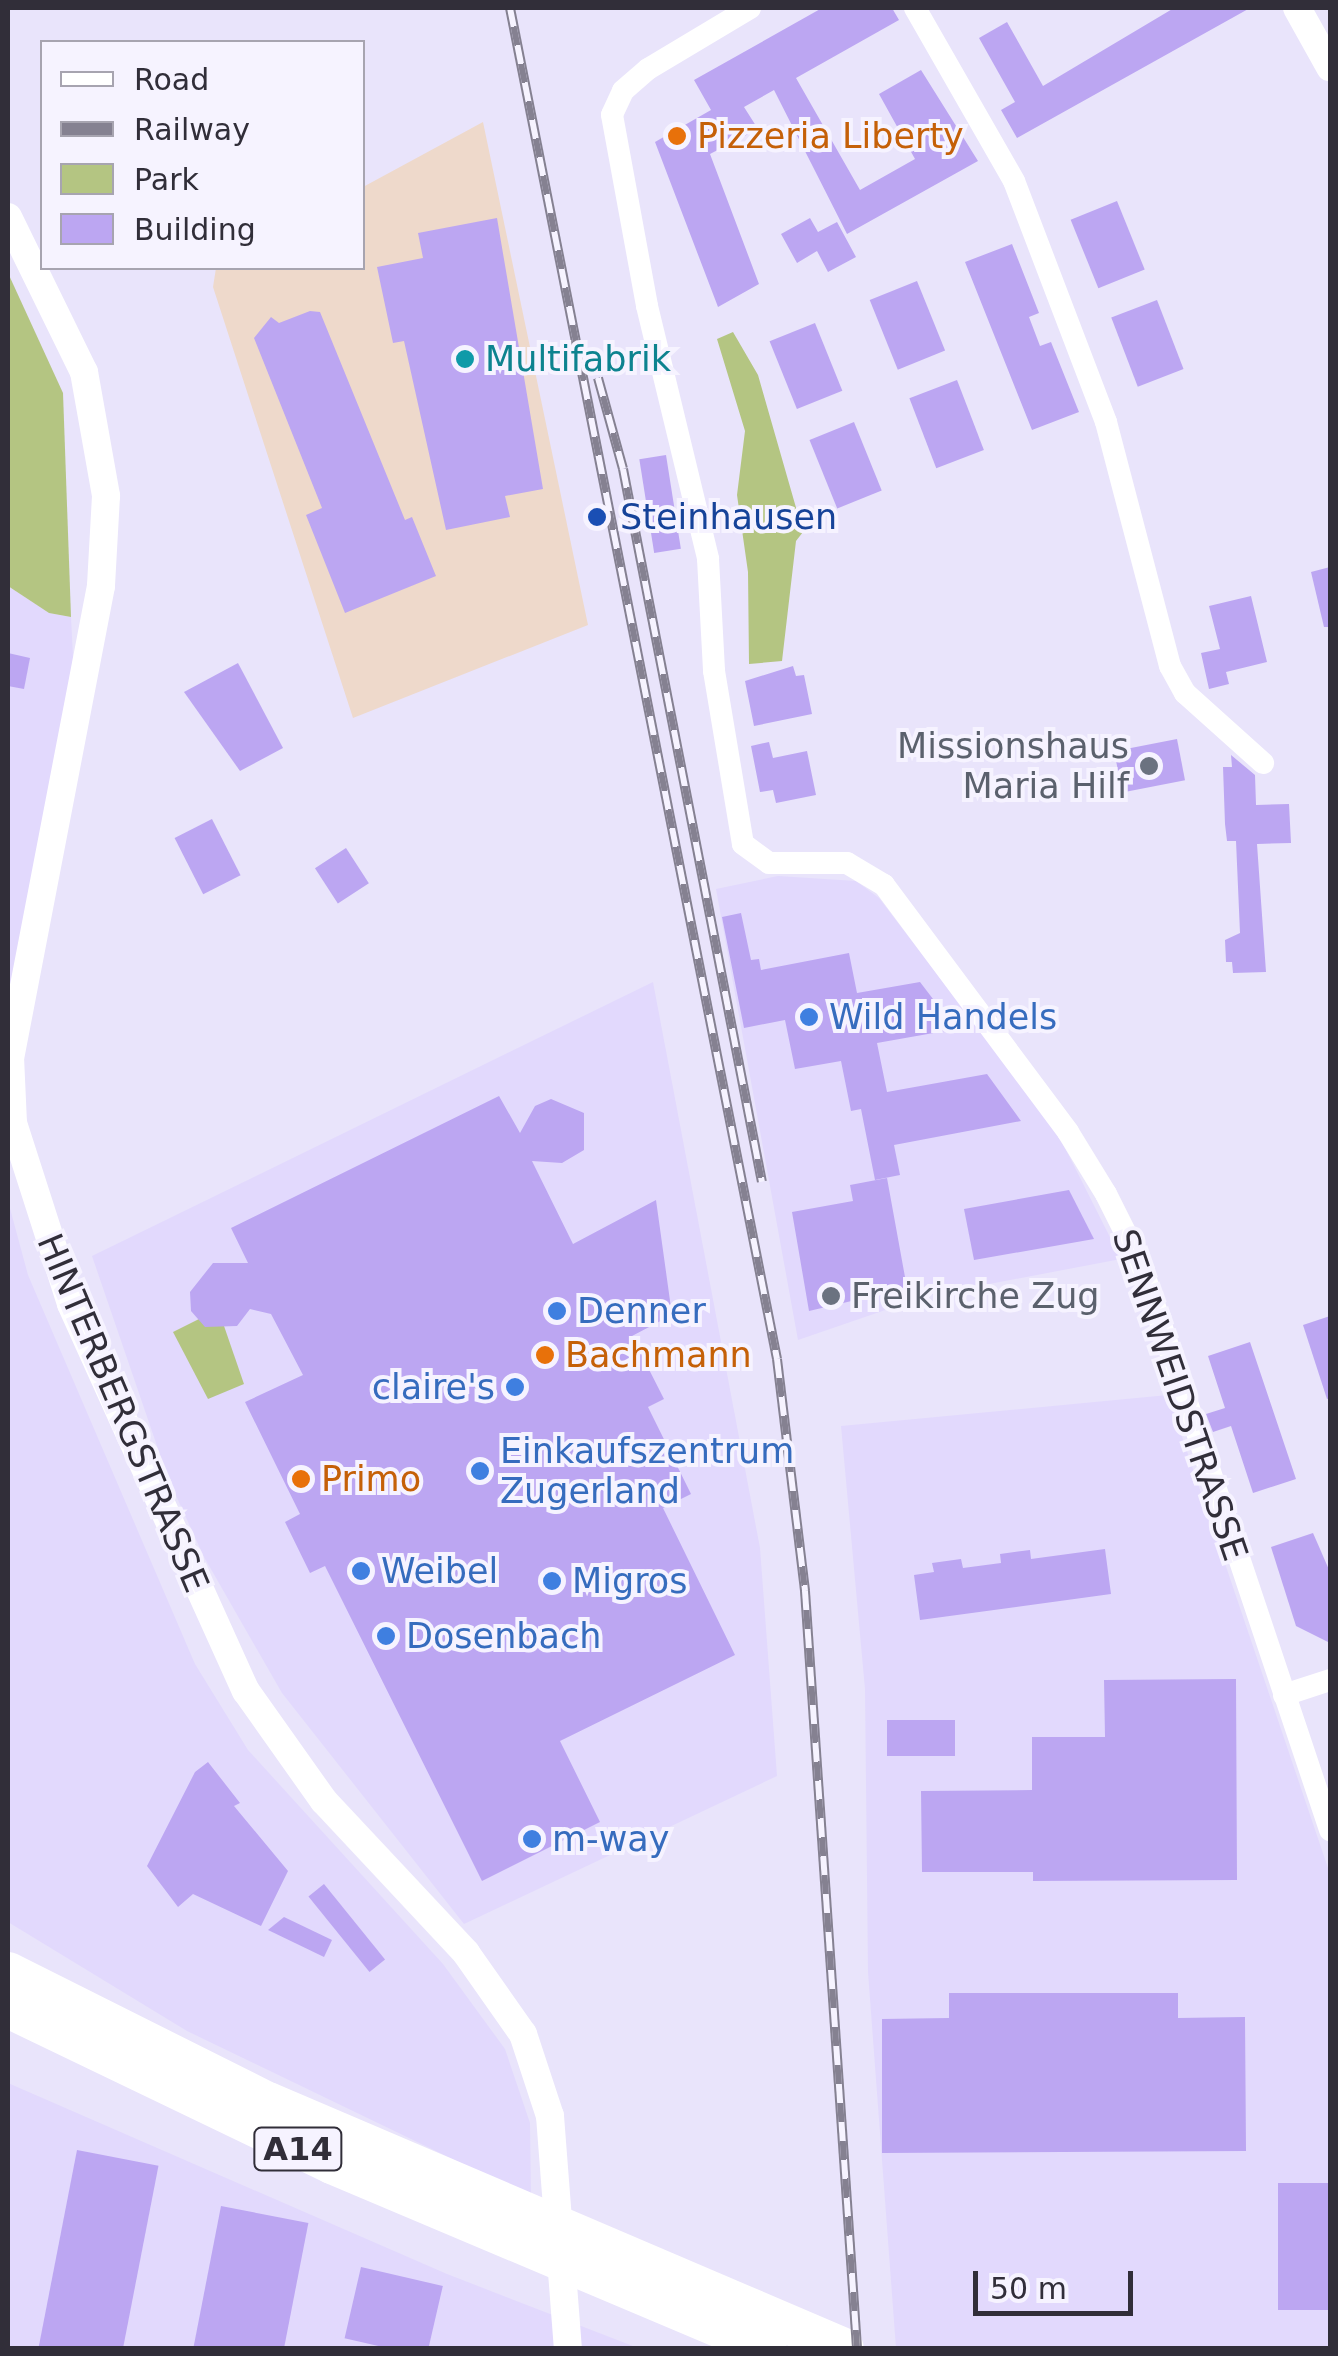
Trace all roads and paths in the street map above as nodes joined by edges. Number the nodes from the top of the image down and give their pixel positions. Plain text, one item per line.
1 (750, 8) edge
2 (915, 8) edge
3 (1297, 8) edge
4 (1330, 67) edge
5 (8, 217) edge
6 (1262, 763) dead end
7 (1330, 1680) edge
8 (1284, 1695) junction
9 (1330, 1830) edge
10 (8, 1951) edge
11 (8, 1972) edge
12 (8, 2008) edge
13 (120, 2031) junction
14 (568, 2348) edge
15 (767, 2348) edge
16 (844, 2348) edge

1 - 8 street, SENNWEIDSTRASSE
2 - 6 street
3 - 4 street
5 - 14 street, HINTERBERGSTRASSE
7 - 8 street
8 - 9 street, SENNWEIDSTRASSE
10 - 13 highway
11 - 13 highway, A14
12 - 15 highway, A14
13 - 16 highway, A14

